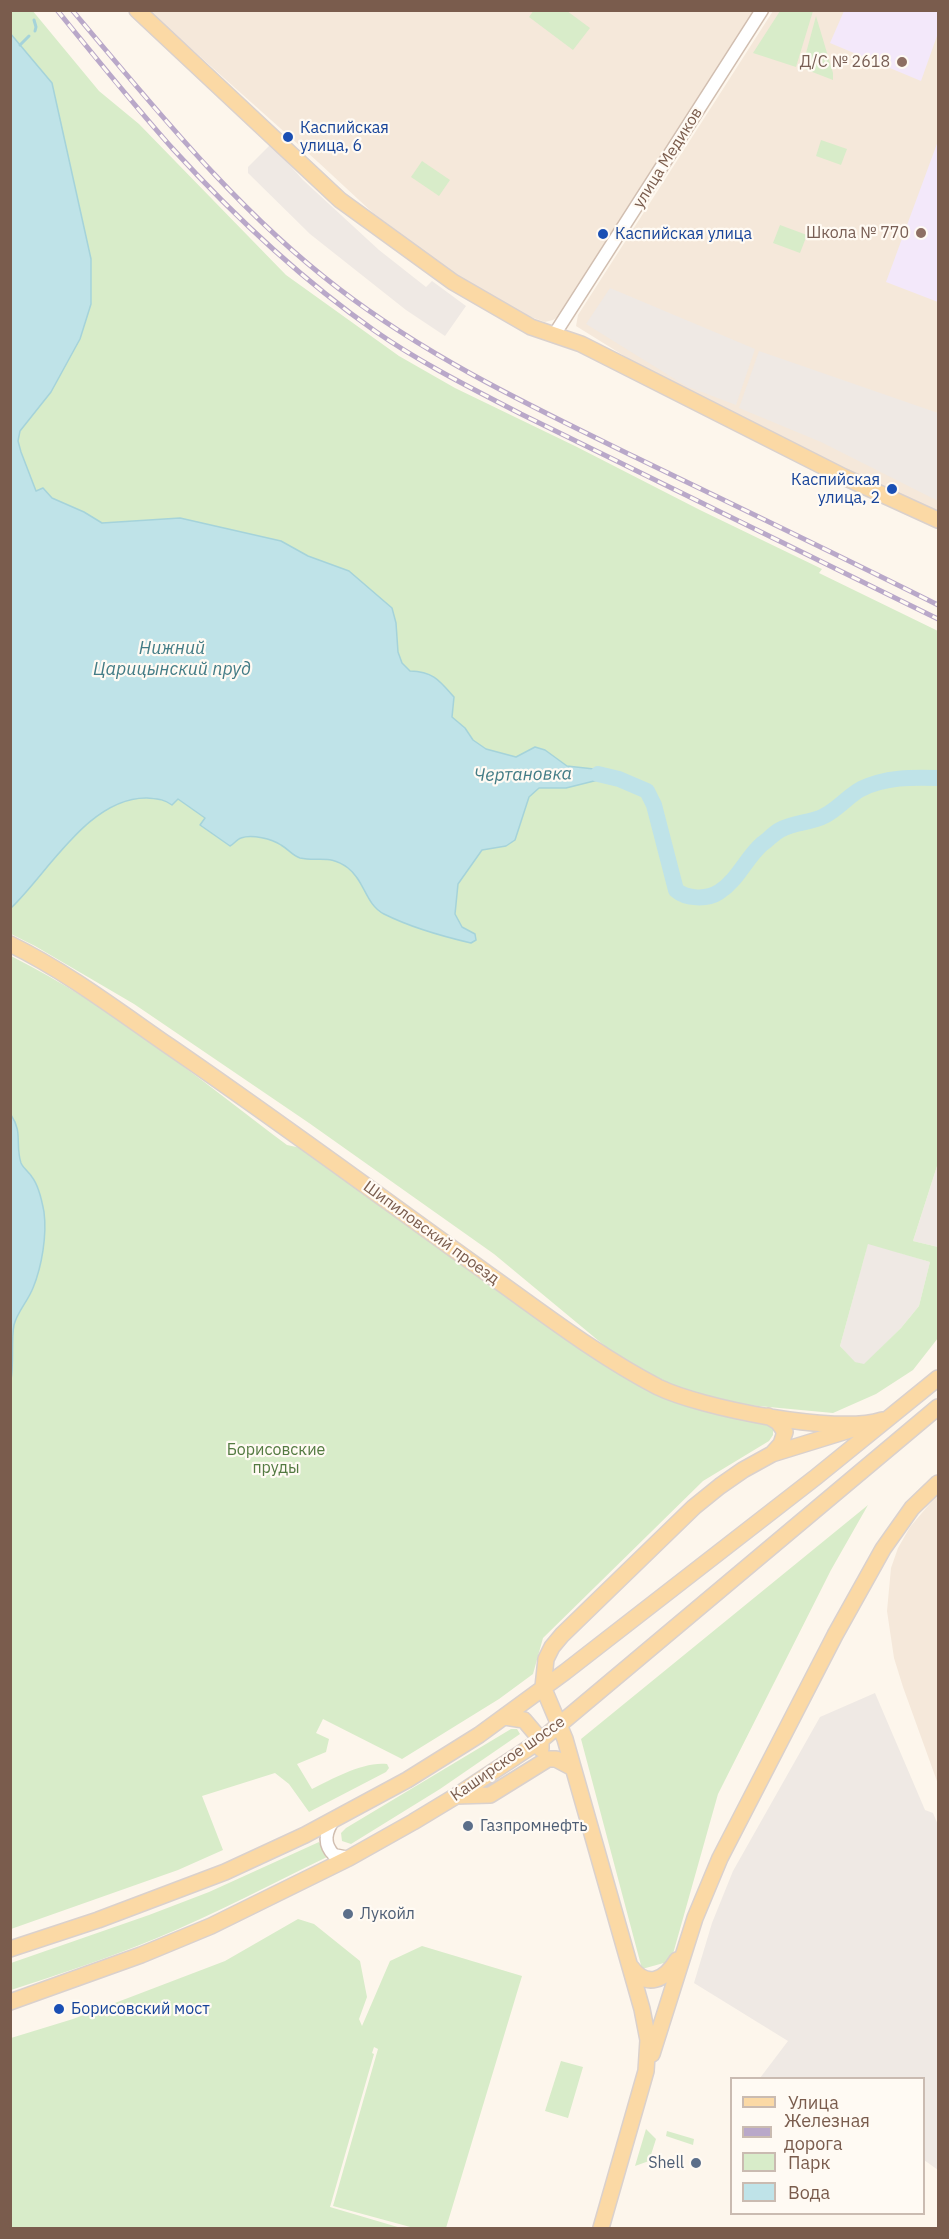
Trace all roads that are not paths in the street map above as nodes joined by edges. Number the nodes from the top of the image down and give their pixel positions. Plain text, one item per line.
1 (137, 10) edge
2 (762, 10) edge
3 (554, 335) junction
4 (939, 520) edge
5 (10, 944) edge
6 (939, 1378) edge
7 (939, 1407) edge
8 (768, 1416) junction
9 (888, 1418) junction
10 (870, 1424) junction
11 (772, 1454) junction
12 (939, 1483) edge
13 (543, 1688) junction
14 (505, 1717) junction
15 (559, 1726) junction
16 (541, 1740) junction
17 (535, 1766) junction
18 (573, 1768) junction
19 (456, 1796) junction
20 (335, 1818) junction
21 (349, 1858) junction
22 (687, 1945) junction
23 (10, 1949) edge
24 (629, 1964) junction
25 (10, 2002) edge
26 (646, 2071) junction
27 (601, 2229) edge

1 - 3 main road
2 - 3 street, улица Медиков
3 - 4 main road
5 - 8 main road, Шипиловский проезд
6 - 9 main road
7 - 15 main road, Каширское шоссе
8 - 10 main road, Шипиловский проезд
8 - 11 main road
9 - 10 main road, Шипиловский проезд
9 - 13 main road
10 - 11 main road
11 - 13 main road
12 - 22 main road
13 - 14 main road
13 - 15 main road
14 - 16 main road
14 - 20 main road
15 - 16 main road, Каширское шоссе
15 - 18 main road
16 - 17 main road
16 - 19 main road, Каширское шоссе
17 - 18 main road
17 - 19 main road
18 - 24 main road
19 - 21 main road, Каширское шоссе
20 - 21 street
20 - 23 main road
21 - 25 main road, Каширское шоссе
22 - 24 main road
22 - 26 main road
24 - 26 main road
26 - 27 main road

